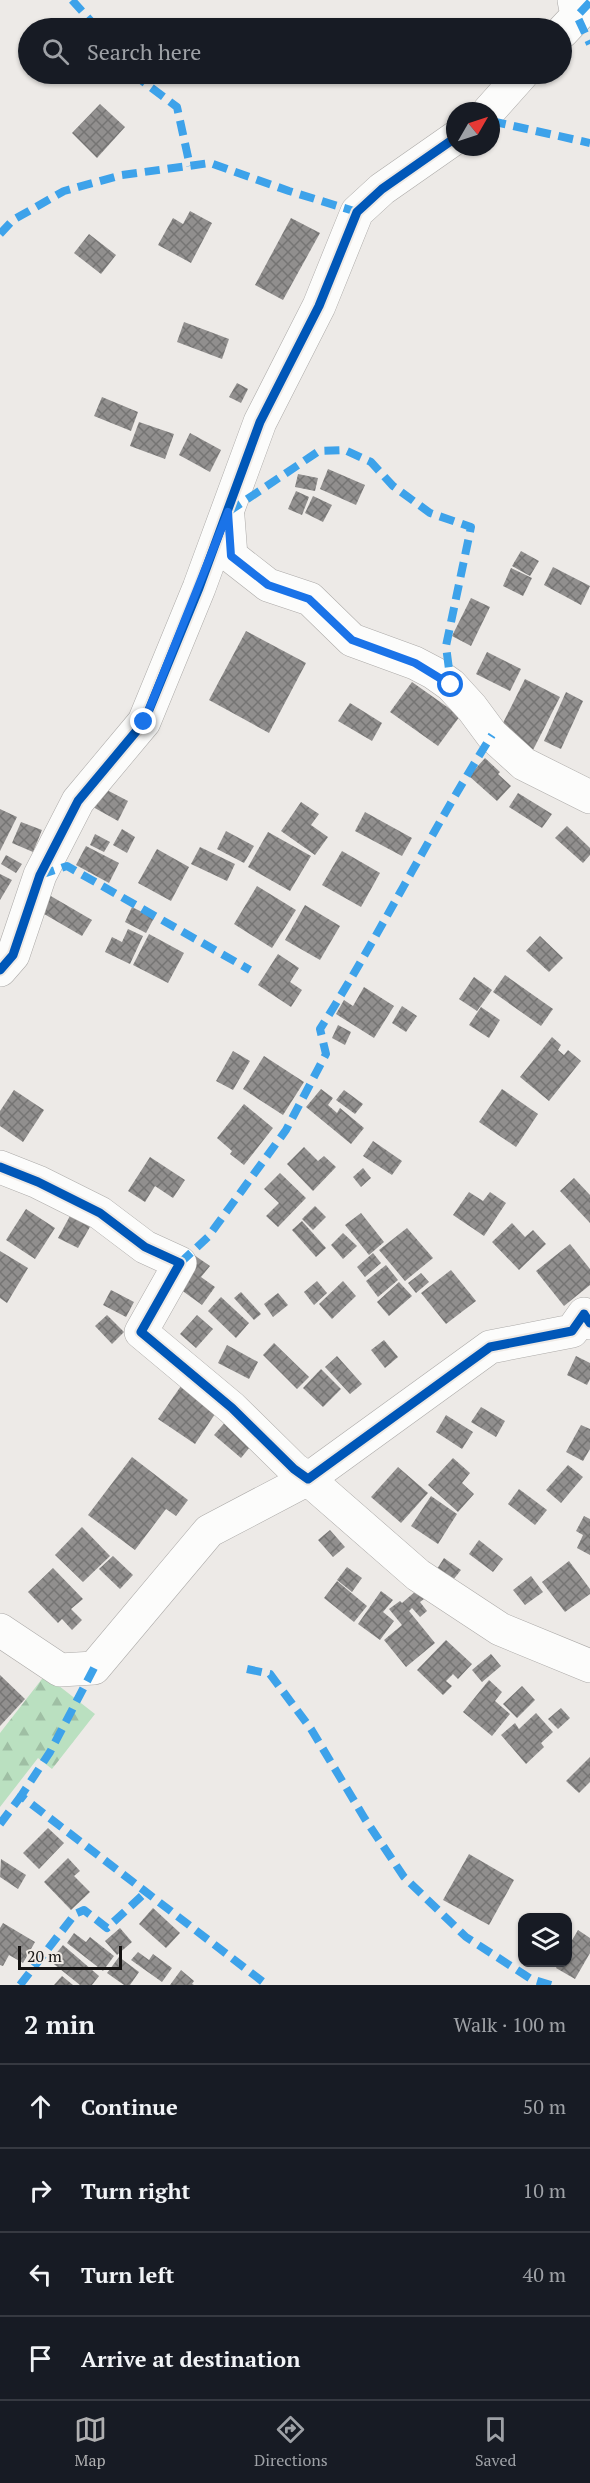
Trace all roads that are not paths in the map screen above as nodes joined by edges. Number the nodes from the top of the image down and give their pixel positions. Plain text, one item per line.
1 (574, 0) edge
2 (572, 21) edge
3 (513, 84) edge
4 (497, 102) edge
5 (446, 144) edge
6 (228, 512) junction
7 (590, 797) edge
8 (0, 970) edge
9 (0, 1167) edge
10 (588, 1316) edge
11 (308, 1479) junction
12 (0, 1630) edge
13 (590, 1666) edge

1 - 2 street
3 - 4 street
5 - 6 street
6 - 7 street
6 - 8 street
9 - 11 street
10 - 11 street
11 - 12 street
11 - 13 street

